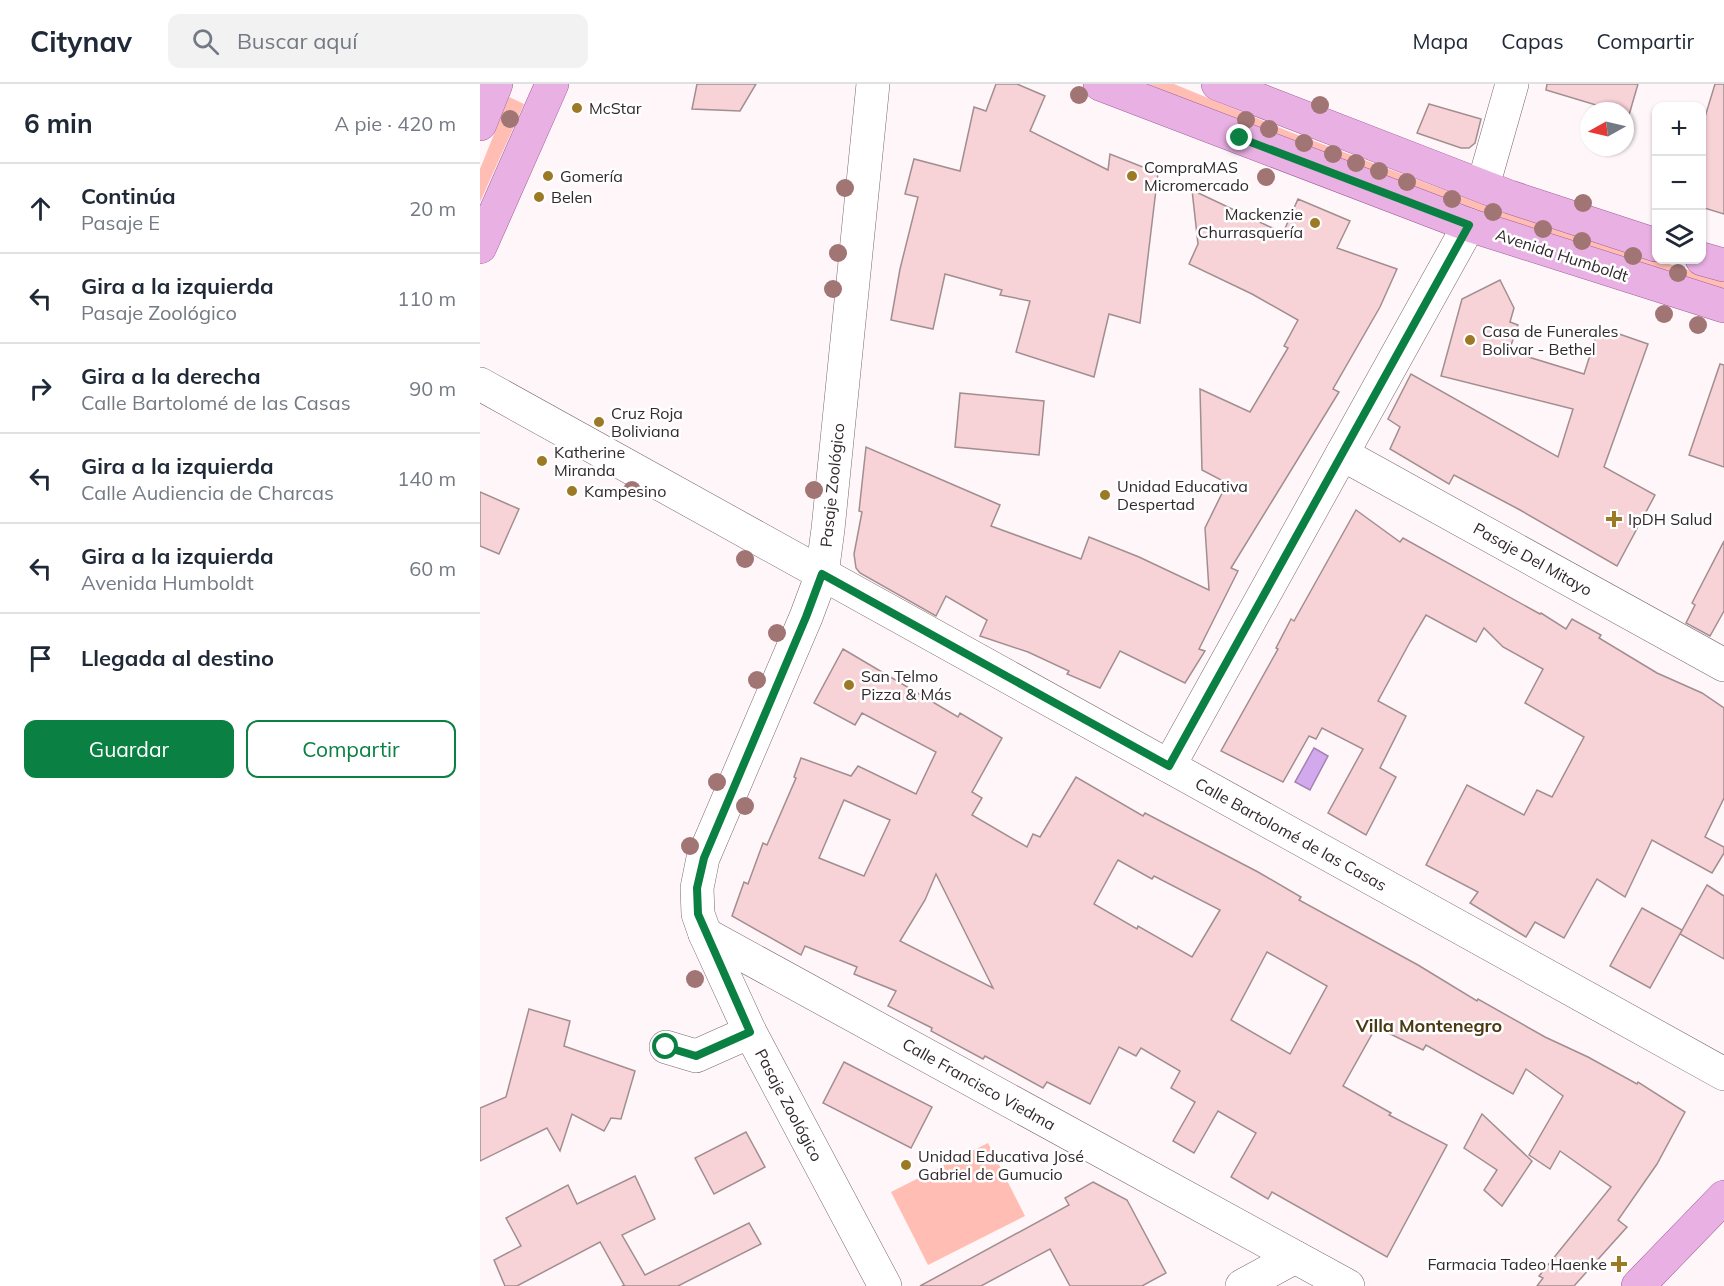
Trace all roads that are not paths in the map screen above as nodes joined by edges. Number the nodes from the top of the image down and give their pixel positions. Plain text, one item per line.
1 (496, 84) edge
2 (552, 84) edge
3 (873, 84) edge
4 (1100, 84) edge
5 (1218, 84) edge
6 (1512, 84) edge
7 (480, 124) edge
8 (1483, 186) junction
9 (1469, 225) junction
10 (1652, 244) edge
11 (480, 246) edge
12 (1706, 261) edge
13 (1724, 266) edge
14 (1724, 306) edge
15 (480, 384) edge
16 (1342, 454) junction
17 (822, 574) junction
18 (1724, 665) edge
19 (1169, 766) junction
20 (705, 934) junction
21 (750, 1032) junction
22 (666, 1047) dead end
23 (1724, 1074) edge
24 (1724, 1197) edge
25 (1295, 1257) junction
26 (885, 1286) edge
27 (1242, 1286) edge
28 (1348, 1286) edge
29 (1638, 1286) edge

1 - 7 main road
2 - 11 main road
3 - 17 street, Pasaje Zoológico
4 - 9 main road, Avenida Humboldt
5 - 8 main road
6 - 8 street
8 - 10 main road
9 - 14 main road, Avenida Humboldt
9 - 16 street
12 - 13 main road
15 - 17 street, Calle Bartolomé de las Casas
16 - 18 street, Pasaje Del Mitayo
16 - 19 street
17 - 19 street, Calle Bartolomé de las Casas
17 - 20 street, Pasaje Zoológico
19 - 23 street, Calle Bartolomé de las Casas
20 - 21 street, Pasaje Zoológico
20 - 25 street, Calle Francisco Viedma
21 - 22 street
21 - 26 street, Pasaje Zoológico
24 - 29 main road
25 - 27 street
25 - 28 street, Calle Francisco Viedma

